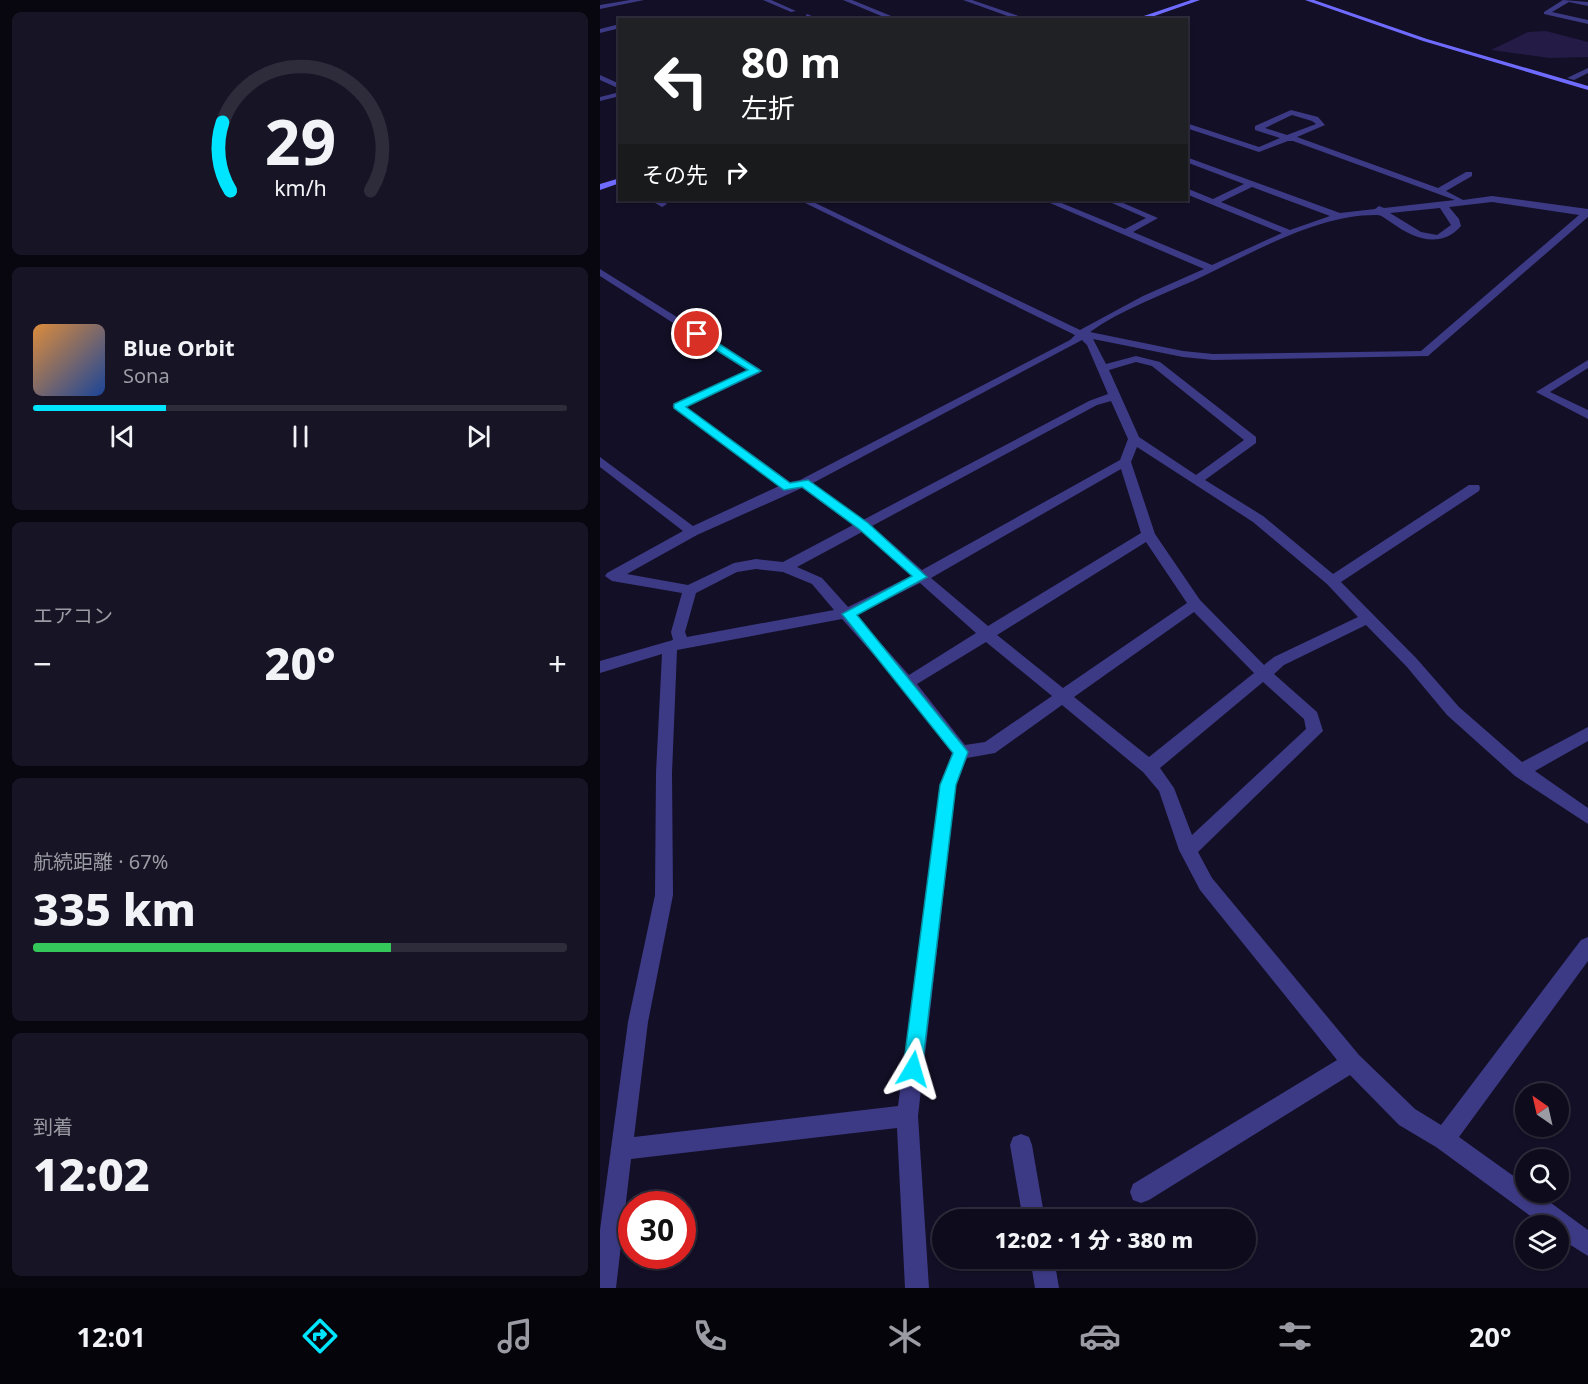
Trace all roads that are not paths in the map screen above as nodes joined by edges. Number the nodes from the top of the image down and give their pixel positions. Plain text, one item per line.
1 (641, 0) edge
2 (846, 0) edge
3 (966, 0) edge
4 (1197, 0) edge
5 (1308, 0) edge
6 (1324, 0) edge
7 (1567, 0) edge
8 (772, 1) edge
9 (1588, 4) edge
10 (600, 7) edge
11 (793, 11) dead end
12 (807, 16) dead end
13 (812, 18) edge
14 (893, 18) edge
15 (1021, 18) edge
16 (1141, 18) edge
17 (1588, 22) edge
18 (618, 26) edge
19 (600, 31) edge
20 (1588, 70) edge
21 (600, 77) edge
22 (1571, 78) junction
23 (1588, 83) edge
24 (618, 86) edge
25 (1588, 88) edge
26 (618, 94) edge
27 (600, 99) edge
28 (1188, 126) edge
29 (1287, 138) junction
30 (1188, 160) edge
31 (1469, 174) dead end
32 (618, 181) edge
33 (1252, 183) junction
34 (600, 187) edge
35 (1438, 191) junction
36 (1188, 192) edge
37 (805, 201) edge
38 (1049, 201) edge
39 (1111, 201) edge
40 (1462, 201) junction
41 (1214, 202) junction
42 (1441, 203) junction
43 (1379, 210) junction
44 (1587, 213) edge
45 (1339, 216) junction
46 (1126, 232) junction
47 (1290, 233) junction
48 (1211, 268) junction
49 (600, 273) edge
50 (1081, 334) junction
51 (1588, 363) edge
52 (1102, 369) junction
53 (1115, 396) junction
54 (1588, 415) edge
55 (1134, 439) junction
56 (600, 461) edge
57 (1125, 462) junction
58 (1196, 481) junction
59 (796, 485) junction
60 (1474, 488) dead end
61 (863, 526) junction
62 (692, 532) junction
63 (1148, 535) junction
64 (785, 567) junction
65 (921, 577) junction
66 (1332, 581) junction
67 (690, 590) junction
68 (1195, 604) junction
69 (848, 614) junction
70 (1368, 618) junction
71 (988, 635) junction
72 (676, 645) junction
73 (600, 667) edge
74 (1264, 675) junction
75 (907, 683) junction
76 (1064, 697) junction
77 (1588, 733) edge
78 (961, 752) junction
79 (1149, 767) junction
80 (1521, 771) junction
81 (1588, 817) edge
82 (1188, 850) junction
83 (1588, 946) edge
84 (1352, 1062) junction
85 (907, 1116) junction
86 (1444, 1139) junction
87 (1021, 1145) dead end
88 (623, 1149) junction
89 (1141, 1192) dead end
90 (1032, 1209) edge
91 (1588, 1244) edge
92 (1044, 1269) edge
93 (604, 1288) edge
94 (917, 1288) edge
95 (1047, 1288) edge

1 - 10 street
2 - 14 street
3 - 15 street
4 - 16 street
5 - 25 street
6 - 22 street
7 - 9 street
7 - 17 street
8 - 11 street
12 - 13 street
18 - 19 street
20 - 22 street
21 - 24 street
22 - 23 street
26 - 27 street
28 - 29 street
29 - 29 street
29 - 35 street
30 - 33 street
31 - 35 street
32 - 34 street
33 - 41 street
33 - 45 street
35 - 40 street
36 - 41 street
37 - 50 street
38 - 46 street
39 - 46 street
40 - 42 street
40 - 44 street
41 - 47 street
42 - 43 street
42 - 43 street
43 - 45 street
44 - 50 street
45 - 47 street
46 - 48 street
47 - 48 street
48 - 50 street
49 - 59 street
50 - 52 street
50 - 59 street
51 - 54 street
52 - 53 street
52 - 58 street
53 - 55 street
53 - 61 street
55 - 57 street
55 - 58 street
56 - 62 street
57 - 63 street
57 - 65 street
58 - 66 street
59 - 61 street
59 - 62 street
60 - 66 street
61 - 64 street
61 - 65 street
62 - 67 street
63 - 68 street
63 - 71 street
64 - 67 street
64 - 69 street
65 - 69 street
65 - 71 street
66 - 70 street
67 - 72 street
68 - 74 street
68 - 76 street
69 - 72 street
69 - 75 street
70 - 74 street
70 - 80 street
71 - 75 street
71 - 76 street
72 - 73 street
72 - 88 street
74 - 79 street
74 - 82 street
75 - 78 street
76 - 78 street
76 - 79 street
77 - 80 street
78 - 85 street
79 - 82 street
80 - 81 street
82 - 84 street
83 - 86 street
84 - 86 street
84 - 89 street
85 - 88 street
85 - 94 street
86 - 91 street
87 - 90 street
88 - 93 street
92 - 95 street

